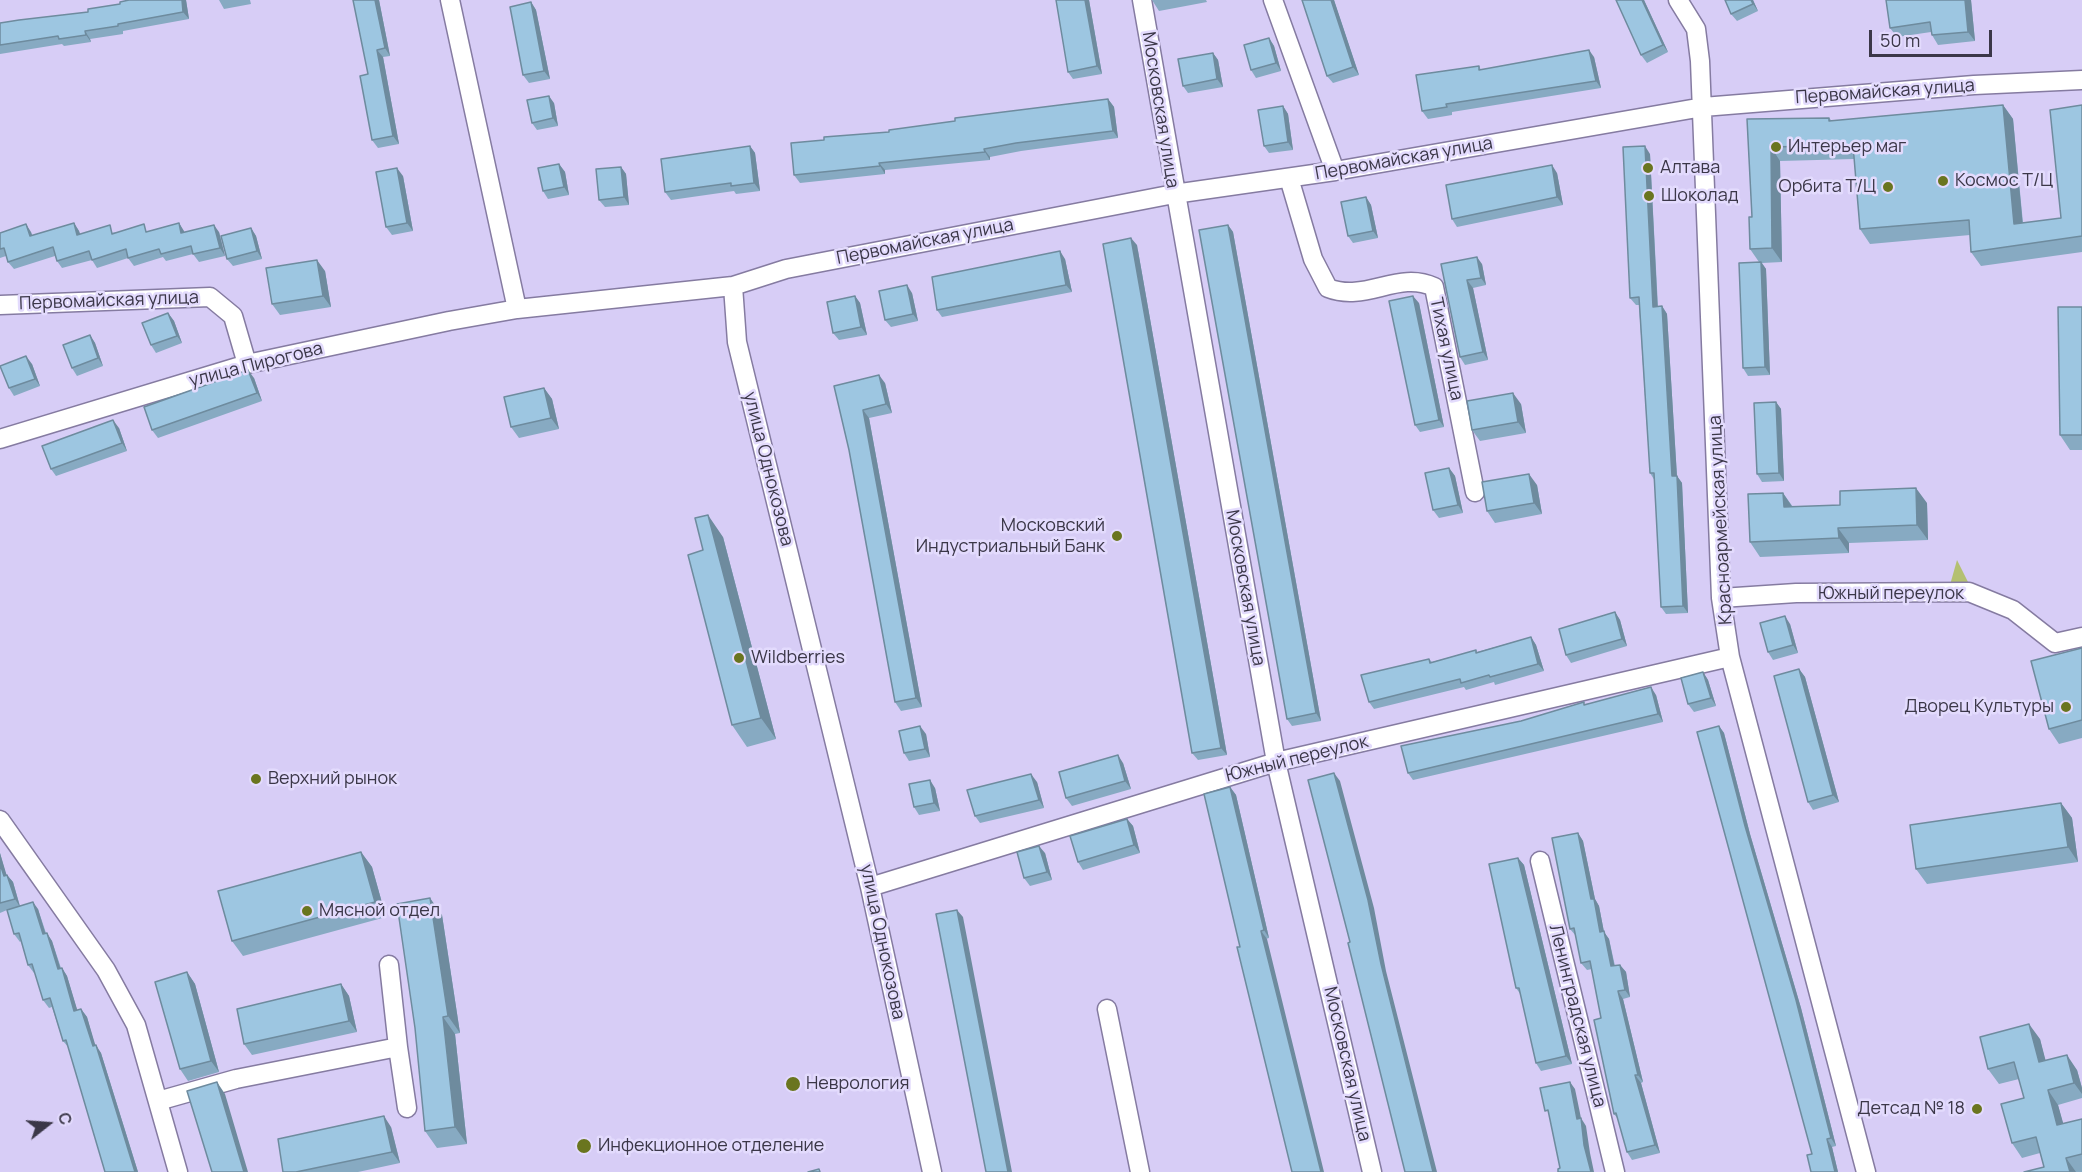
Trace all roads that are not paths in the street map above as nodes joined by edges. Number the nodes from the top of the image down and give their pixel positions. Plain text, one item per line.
1 (450, 0) edge
2 (1142, 0) edge
3 (1274, 0) edge
4 (1678, 0) edge
5 (2082, 80) edge
6 (1703, 107) junction
7 (1335, 171) junction
8 (1289, 178) junction
9 (1174, 194) junction
10 (733, 286) junction
11 (0, 305) edge
12 (518, 309) junction
13 (247, 364) junction
14 (0, 440) edge
15 (1475, 492) dead end
16 (1721, 598) junction
17 (2082, 637) edge
18 (1730, 657) junction
19 (1276, 762) junction
20 (0, 820) edge
21 (1540, 861) dead end
22 (870, 887) junction
23 (389, 965) dead end
24 (1107, 1009) dead end
25 (398, 1047) junction
26 (158, 1101) junction
27 (407, 1108) dead end
28 (178, 1172) edge
29 (932, 1172) edge
30 (1140, 1172) edge
31 (1372, 1172) edge
32 (1616, 1172) edge
33 (1866, 1172) edge

1 - 12 street
2 - 9 street, Московская улица
3 - 7 street
4 - 6 street, Красноармейская улица
5 - 6 street, Первомайская улица
6 - 7 street, Первомайская улица
6 - 16 street, Красноармейская улица
7 - 8 street, Первомайская улица
8 - 9 street, Первомайская улица
8 - 15 street, Тихая улица
9 - 10 street, Первомайская улица
9 - 19 street, Московская улица
10 - 12 street
10 - 22 street, улица Однокозова
11 - 13 street, Первомайская улица
12 - 13 street, улица Пирогова
13 - 14 street, улица Пирогова
16 - 17 street, Южный переулок
16 - 18 street, Красноармейская улица
18 - 19 street, Южный переулок
18 - 33 street, Красноармейская улица
19 - 22 street, Южный переулок
19 - 31 street, Московская улица
20 - 26 street
21 - 32 street, Ленинградская улица
22 - 29 street, улица Однокозова
23 - 25 street
24 - 30 street
25 - 26 street
25 - 27 street
26 - 28 street

